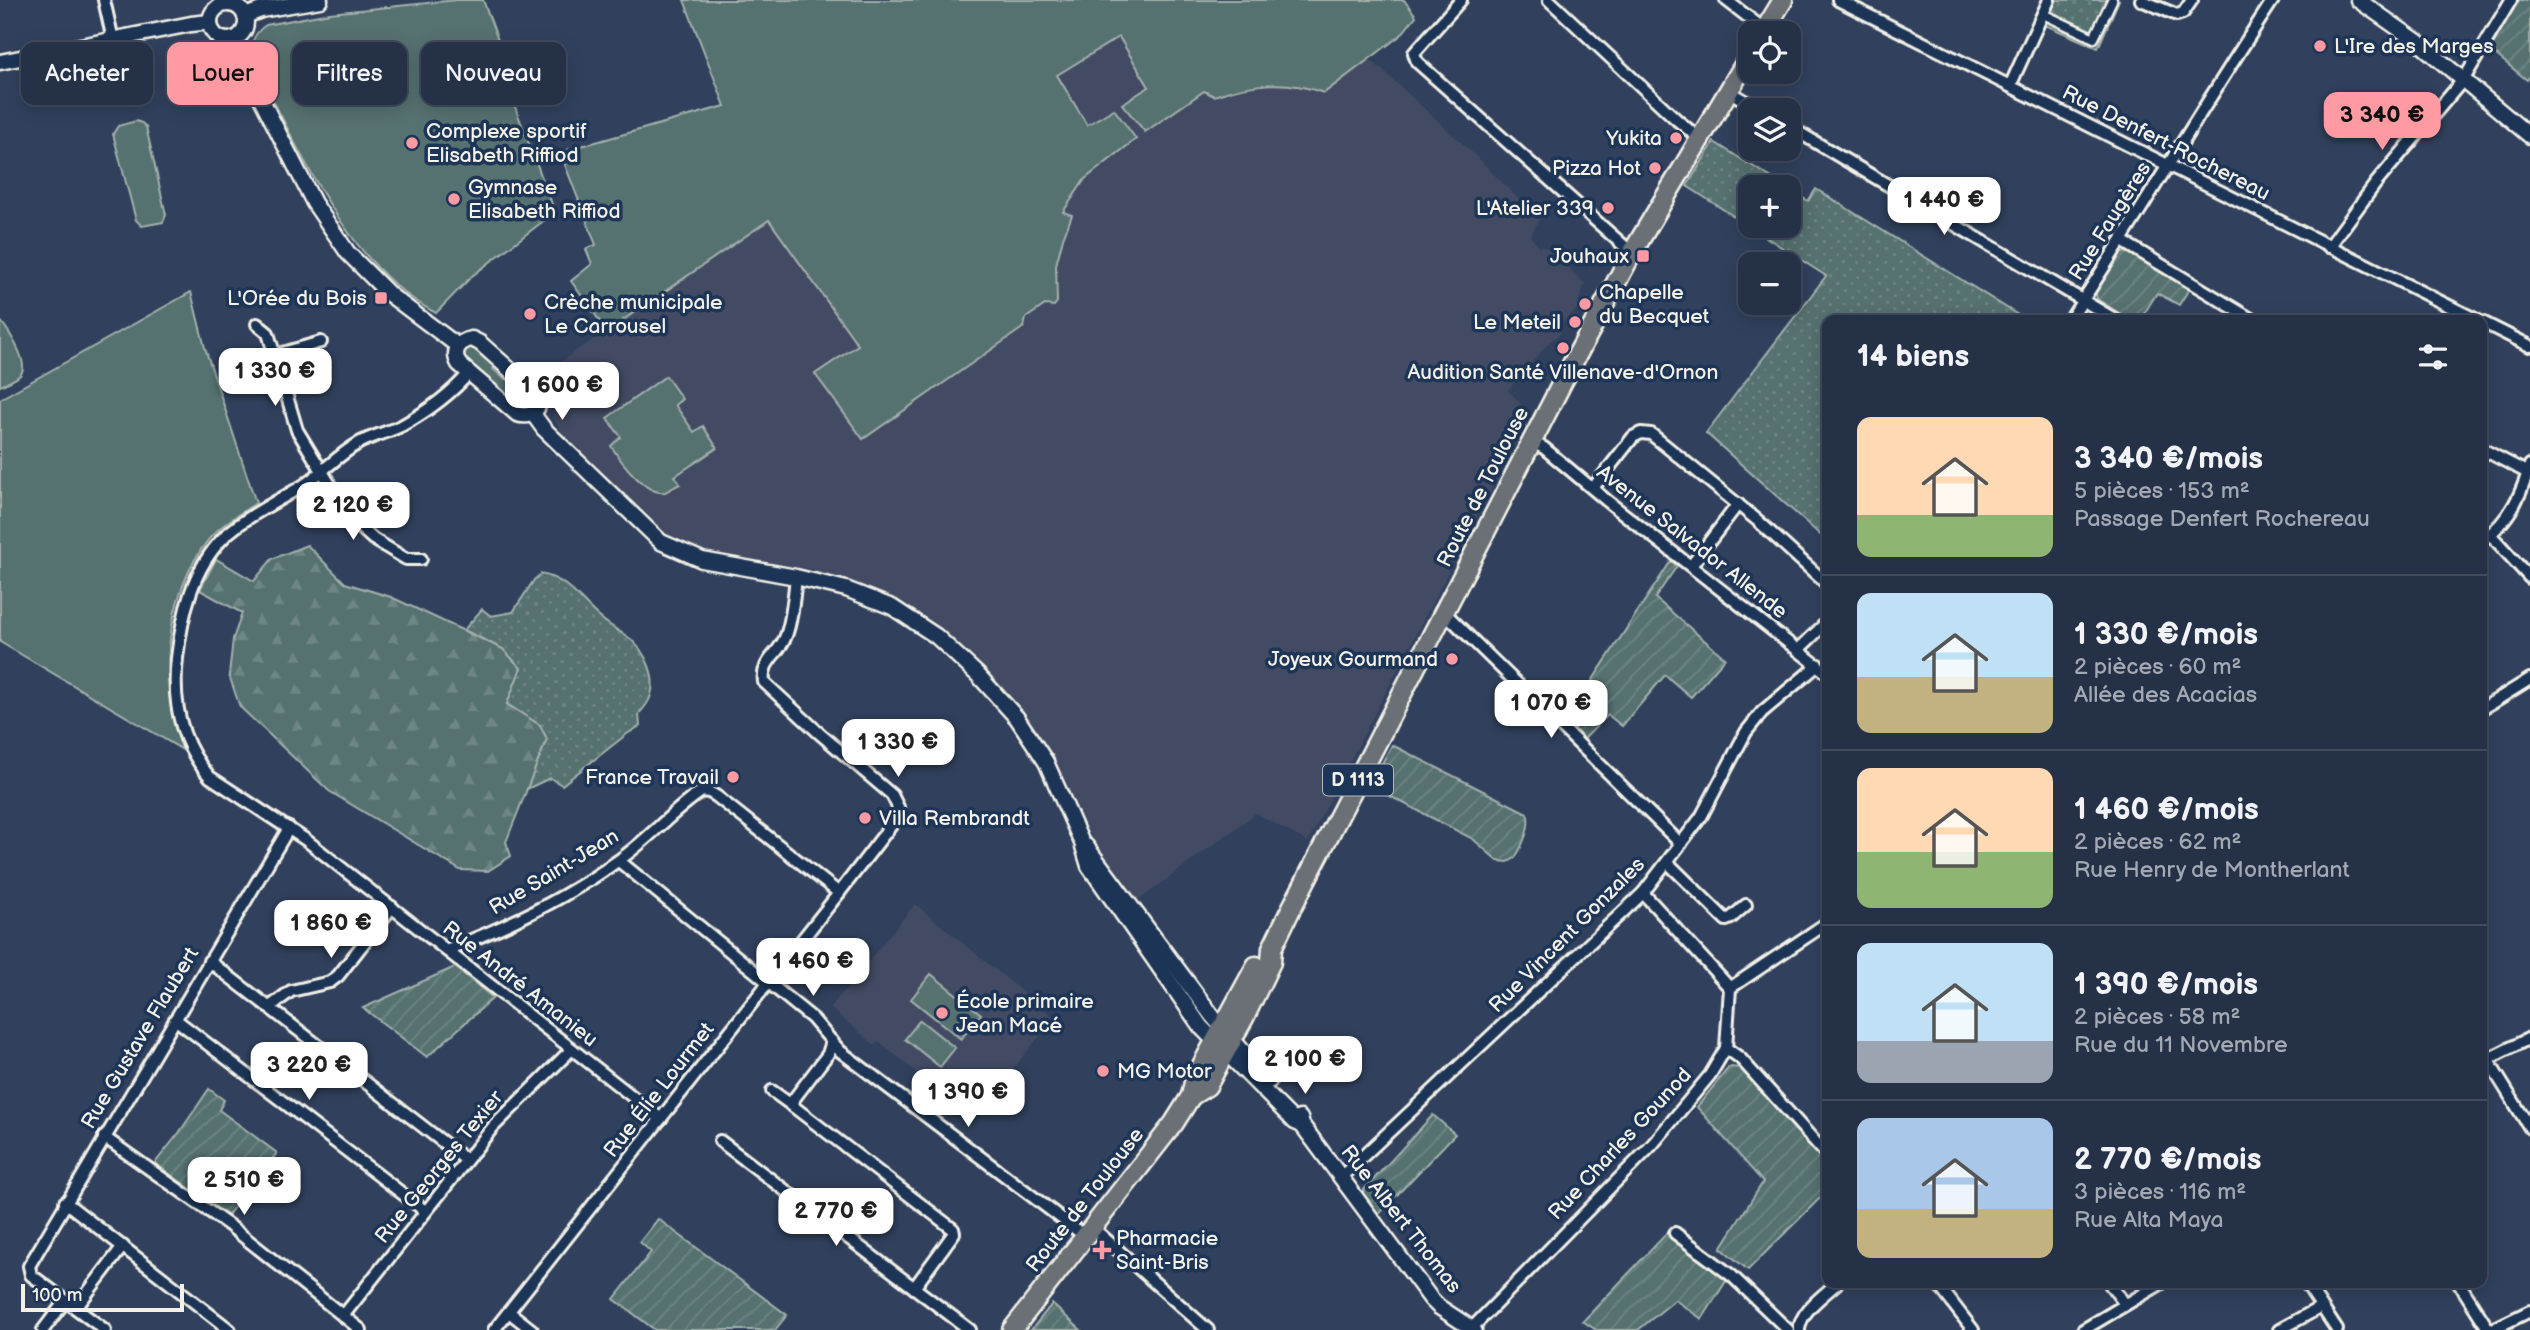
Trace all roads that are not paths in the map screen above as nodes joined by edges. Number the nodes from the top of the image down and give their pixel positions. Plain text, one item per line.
1 (104, 0) edge
2 (320, 0) edge
3 (1461, 0) edge
4 (1549, 0) edge
5 (1726, 0) edge
6 (1783, 0) edge
7 (1838, 0) edge
8 (2049, 0) edge
9 (2112, 0) edge
10 (2141, 0) edge
11 (2192, 0) edge
12 (2273, 0) edge
13 (2358, 0) edge
14 (2511, 0) edge
15 (231, 2) edge
16 (2043, 14) junction
17 (245, 16) junction
18 (1751, 21) edge
19 (1771, 21) edge
20 (210, 22) junction
21 (233, 39) junction
22 (113, 40) junction
23 (0, 61) edge
24 (1738, 75) edge
25 (2464, 79) junction
26 (2010, 86) junction
27 (1728, 91) junction
28 (1740, 98) edge
29 (1801, 134) edge
30 (2530, 135) edge
31 (1700, 139) junction
32 (2167, 167) junction
33 (2122, 241) junction
34 (2329, 247) junction
35 (1632, 253) junction
36 (2082, 301) junction
37 (2073, 315) edge
38 (2107, 315) edge
39 (2245, 315) edge
40 (2467, 315) edge
41 (257, 324) dead end
42 (2487, 325) edge
43 (321, 342) dead end
44 (458, 346) junction
45 (2530, 346) edge
46 (276, 355) junction
47 (469, 373) junction
48 (533, 414) junction
49 (1532, 442) junction
50 (2487, 451) edge
51 (2529, 469) edge
52 (321, 472) junction
53 (1593, 488) junction
54 (1738, 504) junction
55 (2487, 536) edge
56 (2487, 538) edge
57 (421, 559) dead end
58 (1691, 566) junction
59 (796, 577) junction
60 (2530, 579) edge
61 (1822, 580) edge
62 (1444, 612) junction
63 (1822, 627) edge
64 (1798, 650) junction
65 (1818, 665) junction
66 (1822, 669) edge
67 (2530, 679) edge
68 (2487, 706) edge
69 (289, 828) junction
70 (1681, 844) junction
71 (621, 859) junction
72 (1667, 862) junction
73 (839, 893) junction
74 (1643, 893) junction
75 (1746, 905) dead end
76 (392, 907) junction
77 (1822, 926) edge
78 (446, 950) junction
79 (209, 961) junction
80 (768, 982) junction
81 (1730, 988) junction
82 (271, 1006) junction
83 (175, 1019) junction
84 (2530, 1038) edge
85 (1224, 1040) junction
86 (832, 1041) junction
87 (1726, 1048) junction
88 (572, 1049) junction
89 (2487, 1056) edge
90 (2487, 1064) edge
91 (772, 1091) dead end
92 (790, 1104) junction
93 (661, 1119) junction
94 (2530, 1128) edge
95 (104, 1137) junction
96 (720, 1141) dead end
97 (1822, 1149) edge
98 (466, 1160) junction
99 (1341, 1177) junction
100 (65, 1202) junction
101 (425, 1212) junction
102 (1089, 1233) junction
103 (1675, 1233) dead end
104 (124, 1245) junction
105 (914, 1287) junction
106 (1832, 1288) edge
107 (1941, 1288) edge
108 (2113, 1288) edge
109 (2153, 1288) edge
110 (2309, 1288) edge
111 (2462, 1288) edge
112 (65, 1301) junction
113 (2125, 1304) junction
114 (2321, 1307) junction
115 (76, 1308) junction
116 (2530, 1311) edge
117 (509, 1312) junction
118 (343, 1316) junction
119 (1472, 1329) edge
120 (43, 1330) edge
121 (105, 1330) edge
122 (230, 1330) edge
123 (361, 1330) edge
124 (494, 1330) edge
125 (532, 1330) edge
126 (970, 1330) edge
127 (1012, 1330) edge
128 (1208, 1330) edge
129 (1788, 1330) edge
130 (1799, 1330) edge
131 (1973, 1330) edge
132 (2083, 1330) edge
133 (2279, 1330) edge
134 (2337, 1330) edge
135 (2490, 1330) edge

1 - 22 street
2 - 17 street
3 - 35 street
4 - 31 street
5 - 18 street
6 - 19 main road
7 - 26 street, Rue Denfert-Rochereau
8 - 16 street
9 - 16 street
10 - 11 street
12 - 32 street, Rue Faugères
13 - 25 street
14 - 25 street
15 - 17 street
15 - 20 street
16 - 26 street
17 - 21 street
20 - 21 street
20 - 22 street
21 - 44 street
22 - 23 street
24 - 27 main road, Route de Toulouse / D 1113
25 - 30 street
25 - 34 street
26 - 32 street, Rue Denfert-Rochereau
27 - 28 street
27 - 31 main road, Route de Toulouse / D 1113
29 - 36 street
31 - 35 main road, Route de Toulouse / D 1113
32 - 33 street, Rue Faugères
32 - 34 street, Rue Denfert-Rochereau
33 - 36 street, Rue Faugères
33 - 39 street
34 - 40 street, Rue Denfert-Rochereau
35 - 49 main road, Route de Toulouse / D 1113
36 - 37 street, Rue Faugères
36 - 38 street
41 - 46 street
42 - 45 street, Rue Denfert-Rochereau
43 - 46 street
44 - 47 street
44 - 48 street
46 - 52 street
47 - 48 street
47 - 52 street, Rue André Amanieu
48 - 59 street, Rue Albert Thomas
49 - 53 street, Avenue Salvador Allende
49 - 62 main road, Route de Toulouse / D 1113
50 - 51 street
51 - 55 street
52 - 57 street
52 - 69 street, Rue André Amanieu
53 - 54 street
53 - 58 street, Avenue Salvador Allende
54 - 58 street
54 - 61 street
56 - 60 street
58 - 64 street, Avenue Salvador Allende
59 - 73 street, Rue Élie Lourmet
59 - 85 street, Rue Albert Thomas
62 - 70 street
62 - 85 main road, Route de Toulouse / D 1113
63 - 64 street
64 - 65 street, Avenue Salvador Allende
65 - 66 street, Avenue Salvador Allende
65 - 70 street, Rue Vincent Gonzales
67 - 68 street
69 - 76 street, Rue André Amanieu
69 - 79 street, Rue Gustave Flaubert
70 - 72 street, Rue Vincent Gonzales
71 - 73 street, Rue Saint-Jean
71 - 78 street, Rue Saint-Jean
71 - 80 street
72 - 74 street, Rue Vincent Gonzales
72 - 75 street
73 - 80 street, Rue Élie Lourmet
74 - 81 street
74 - 99 street, Rue Vincent Gonzales
76 - 78 street, Rue André Amanieu
76 - 82 street
77 - 81 street
78 - 88 street, Rue André Amanieu
79 - 82 street
79 - 83 street, Rue Gustave Flaubert
80 - 86 street
80 - 93 street, Rue Élie Lourmet
81 - 87 street, Rue Charles Gounod
82 - 98 street
83 - 95 street, Rue Gustave Flaubert
83 - 101 street
84 - 89 street
85 - 99 street, Rue Albert Thomas
85 - 102 main road, Route de Toulouse / D 1113
86 - 92 street
86 - 102 street
87 - 97 street
87 - 119 street, Rue Charles Gounod
88 - 93 street, Rue André Amanieu
88 - 98 street, Rue Georges Texier
90 - 94 street
91 - 92 street
92 - 105 street
93 - 117 street, Rue Élie Lourmet
95 - 100 street, Rue Gustave Flaubert
95 - 118 street
96 - 105 street
98 - 101 street, Rue Georges Texier
99 - 119 street, Rue Albert Thomas
100 - 104 street
100 - 112 street, Rue Gustave Flaubert
101 - 118 street, Rue Georges Texier
102 - 127 main road, Route de Toulouse / D 1113
102 - 128 street
103 - 129 street
104 - 115 street
104 - 122 street
105 - 126 street
106 - 130 street
107 - 131 street
108 - 113 street
109 - 113 street
110 - 114 street
111 - 135 street
112 - 115 street
112 - 120 street
113 - 132 street
114 - 133 street
114 - 134 street
115 - 121 street
116 - 135 street
117 - 124 street, Rue Élie Lourmet
117 - 125 street
118 - 123 street

